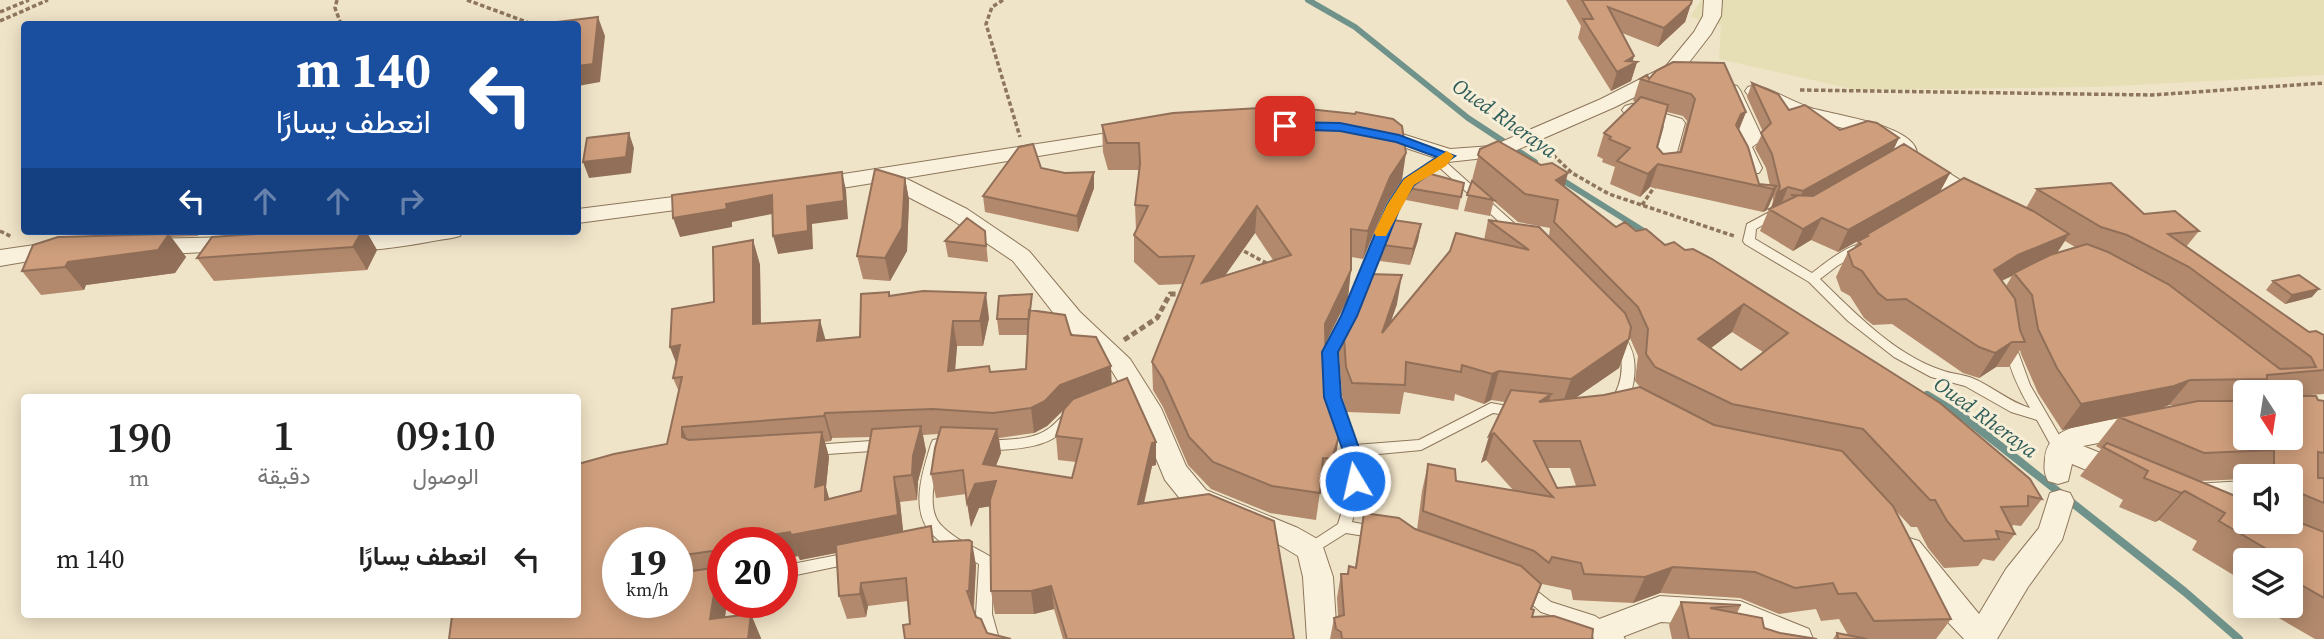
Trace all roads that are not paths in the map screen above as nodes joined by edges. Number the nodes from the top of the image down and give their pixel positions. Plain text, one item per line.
1 (1713, 0) edge
2 (1726, 80) edge
3 (1751, 89) edge
4 (1608, 103) junction
5 (1352, 130) edge
6 (1153, 133) edge
7 (1444, 160) junction
8 (1663, 169) edge
9 (884, 176) junction
10 (793, 188) edge
11 (1757, 190) edge
12 (727, 197) edge
13 (1790, 210) edge
14 (1994, 211) edge
15 (581, 216) edge
16 (420, 235) edge
17 (312, 243) edge
18 (1867, 243) edge
19 (258, 245) edge
20 (1531, 245) edge
21 (124, 248) edge
22 (84, 249) edge
23 (0, 258) edge
24 (1813, 279) junction
25 (1608, 323) edge
26 (2008, 333) edge
27 (1625, 406) edge
28 (1079, 412) edge
29 (1531, 414) edge
30 (2042, 417) junction
31 (2169, 418) edge
32 (937, 443) edge
33 (898, 445) edge
34 (969, 446) edge
35 (1352, 451) junction
36 (792, 452) edge
37 (2059, 474) junction
38 (2162, 490) junction
39 (2233, 492) edge
40 (2232, 520) edge
41 (1344, 527) junction
42 (1891, 527) edge
43 (1398, 535) edge
44 (950, 539) junction
45 (924, 544) edge
46 (1311, 550) junction
47 (872, 554) edge
48 (798, 569) edge
49 (1507, 579) edge
50 (1611, 634) edge
51 (1981, 637) edge
52 (991, 639) edge
53 (1322, 639) edge
54 (1798, 639) edge

1 - 4 street
2 - 11 street
3 - 14 street
4 - 7 street
4 - 8 street
5 - 7 street
6 - 9 street
7 - 20 lane
7 - 35 lane
9 - 10 street
9 - 46 street
12 - 15 street
13 - 24 lane
16 - 17 street
18 - 24 lane
19 - 21 street
22 - 23 street
24 - 30 lane
25 - 27 lane
26 - 30 lane
28 - 34 lane
29 - 35 lane
30 - 37 lane
31 - 37 street
32 - 44 lane
33 - 36 lane
35 - 41 lane
37 - 38 street
37 - 51 street
38 - 39 street
38 - 40 street
41 - 43 lane
41 - 46 lane
42 - 51 street
44 - 45 lane
44 - 52 lane
46 - 53 street
47 - 48 lane
49 - 50 lane
50 - 54 street

